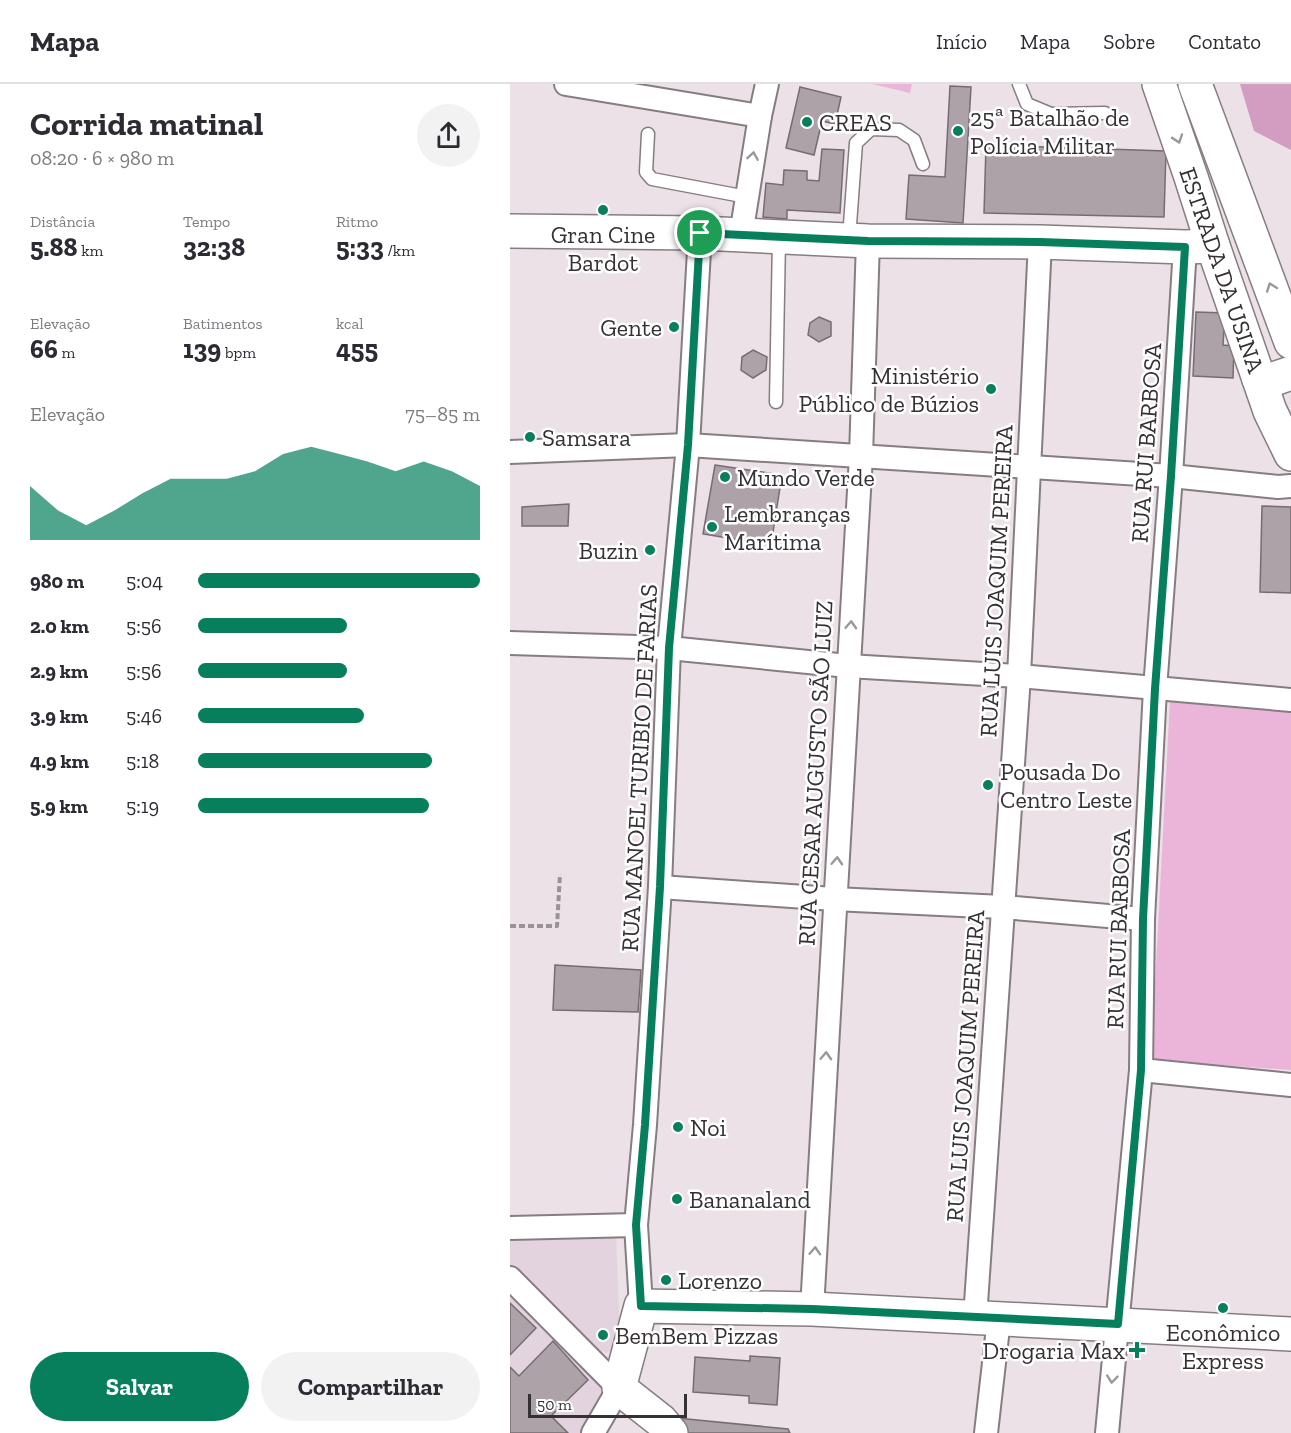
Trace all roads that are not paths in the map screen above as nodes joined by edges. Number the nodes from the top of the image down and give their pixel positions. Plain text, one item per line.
1 (566, 84) edge
2 (767, 84) edge
3 (1019, 84) edge
4 (1159, 84) edge
5 (1195, 84) edge
6 (1105, 113) dead end
7 (760, 116) junction
8 (648, 134) dead end
9 (923, 164) dead end
10 (747, 197) junction
11 (510, 231) edge
12 (700, 233) junction
13 (741, 235) junction
14 (779, 237) junction
15 (858, 240) junction
16 (1040, 242) junction
17 (1199, 247) junction
18 (1291, 342) edge
19 (1291, 373) edge
20 (1259, 379) junction
21 (776, 402) dead end
22 (1281, 403) edge
23 (688, 445) junction
24 (510, 452) edge
25 (1291, 454) edge
26 (861, 456) junction
27 (1029, 466) junction
28 (1171, 476) junction
29 (1291, 486) edge
30 (510, 643) edge
31 (669, 648) junction
32 (848, 666) junction
33 (1019, 676) junction
34 (1155, 689) junction
35 (1291, 700) edge
36 (660, 887) junction
37 (834, 899) junction
38 (1003, 907) junction
39 (1143, 919) junction
40 (1141, 1070) junction
41 (1291, 1085) edge
42 (636, 1225) junction
43 (510, 1228) edge
44 (510, 1278) edge
45 (641, 1306) junction
46 (812, 1309) junction
47 (987, 1318) junction
48 (1118, 1324) junction
49 (1291, 1334) edge
50 (619, 1388) junction
51 (593, 1433) edge
52 (671, 1433) edge
53 (986, 1433) edge
54 (1107, 1433) edge

1 - 7 street
2 - 7 street
3 - 6 lane
4 -> 17 street, ESTRADA DA USINA
18 -> 5 street, ESTRADA DA USINA
10 -> 7 street
8 - 10 lane
9 - 15 lane
10 - 13 street
11 - 12 street
12 - 13 street
12 - 23 street, RUA MANOEL TURIBIO DE FARIAS
13 - 14 street
14 - 15 street
14 - 21 lane
15 - 16 street
15 - 26 street, RUA CESAR AUGUSTO SÃO LUIZ
16 - 17 street
16 - 27 street, RUA LUIS JOAQUIM PEREIRA
17 - 20 street, ESTRADA DA USINA
17 - 28 street, RUA RUI BARBOSA
19 - 20 street
20 - 22 street, ESTRADA DA USINA
22 - 25 street, ESTRADA DA USINA
23 - 24 street
23 - 26 street
23 - 31 street, RUA MANOEL TURIBIO DE FARIAS
26 - 27 street
32 -> 26 street, RUA CESAR AUGUSTO SÃO LUIZ
27 - 28 street
27 - 33 street, RUA LUIS JOAQUIM PEREIRA
28 - 29 street
28 - 34 street, RUA RUI BARBOSA
30 - 31 street
31 - 32 street
31 - 36 street, RUA MANOEL TURIBIO DE FARIAS
32 - 33 street
37 -> 32 street, RUA CESAR AUGUSTO SÃO LUIZ
33 - 34 street
33 - 38 street, RUA LUIS JOAQUIM PEREIRA
34 - 35 street
34 - 39 street, RUA RUI BARBOSA
36 - 37 street
36 - 42 street, RUA MANOEL TURIBIO DE FARIAS
37 - 38 street
46 -> 37 street, RUA CESAR AUGUSTO SÃO LUIZ
38 - 39 street
38 - 47 street, RUA LUIS JOAQUIM PEREIRA
39 - 40 street, RUA RUI BARBOSA
40 - 41 street
40 - 48 street, RUA RUI BARBOSA
42 - 43 street
42 - 45 street, RUA MANOEL TURIBIO DE FARIAS
44 - 50 street
45 - 46 street
45 - 50 street
46 - 47 street
47 - 48 street
47 - 53 street, RUA LUIS JOAQUIM PEREIRA
48 - 49 street
48 -> 54 street, RUA RUI BARBOSA
50 - 51 street
50 - 52 street

